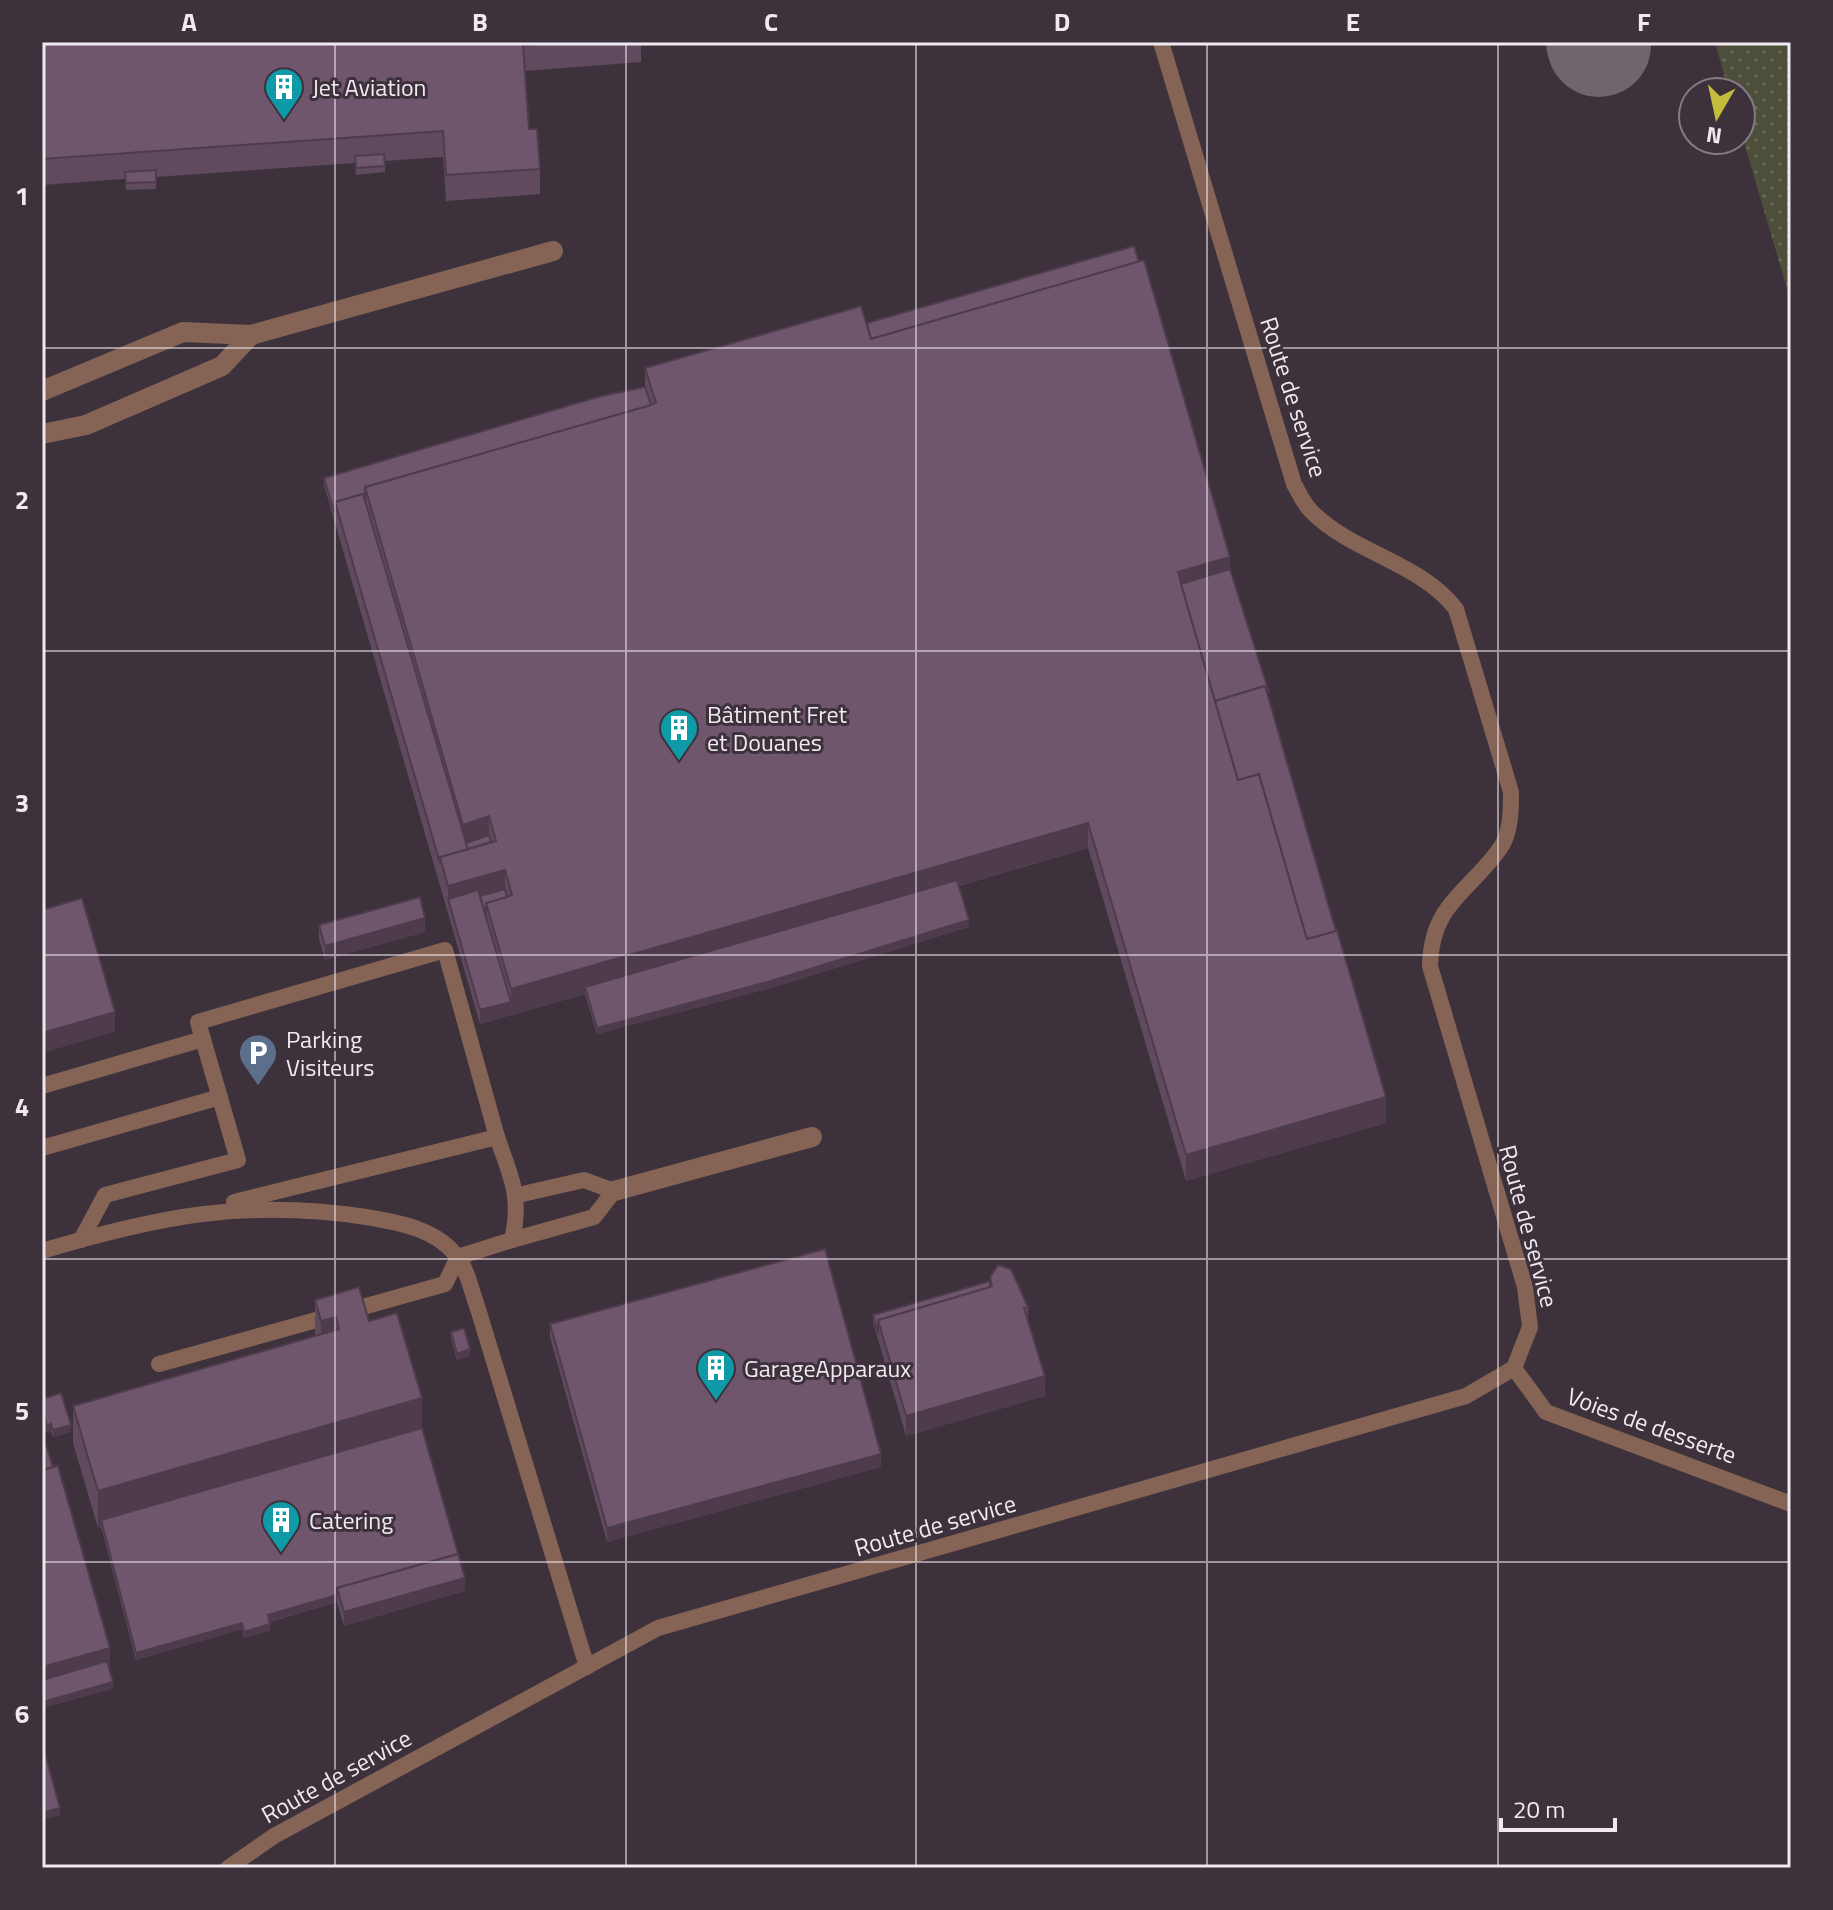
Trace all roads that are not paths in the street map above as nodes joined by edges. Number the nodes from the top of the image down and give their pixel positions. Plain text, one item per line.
1 (1161, 42) edge
2 (553, 251) dead end
3 (251, 335) junction
4 (42, 391) edge
5 (42, 434) edge
6 (203, 1039) junction
7 (42, 1086) edge
8 (220, 1097) junction
9 (497, 1137) junction
10 (812, 1137) dead end
11 (42, 1148) edge
12 (614, 1191) junction
13 (518, 1195) junction
14 (182, 1215) junction
15 (81, 1240) junction
16 (512, 1240) junction
17 (42, 1251) edge
18 (458, 1257) junction
19 (159, 1364) dead end
20 (1514, 1368) junction
21 (1791, 1504) edge
22 (587, 1667) junction
23 (228, 1868) edge

1 - 20 lane, Route de service
2 - 3 street
3 - 4 street
3 - 5 street
6 - 7 lane
6 - 8 lane
6 - 9 lane
8 - 11 lane
8 - 15 lane
9 - 13 lane
9 - 14 lane
10 - 12 street
12 - 13 lane
12 - 16 lane
13 - 16 lane
14 - 15 lane
14 - 18 lane
15 - 17 lane
16 - 18 lane
18 - 19 lane
18 - 22 lane
20 - 21 lane, Voies de desserte
20 - 22 lane, Route de service
22 - 23 lane, Route de service

